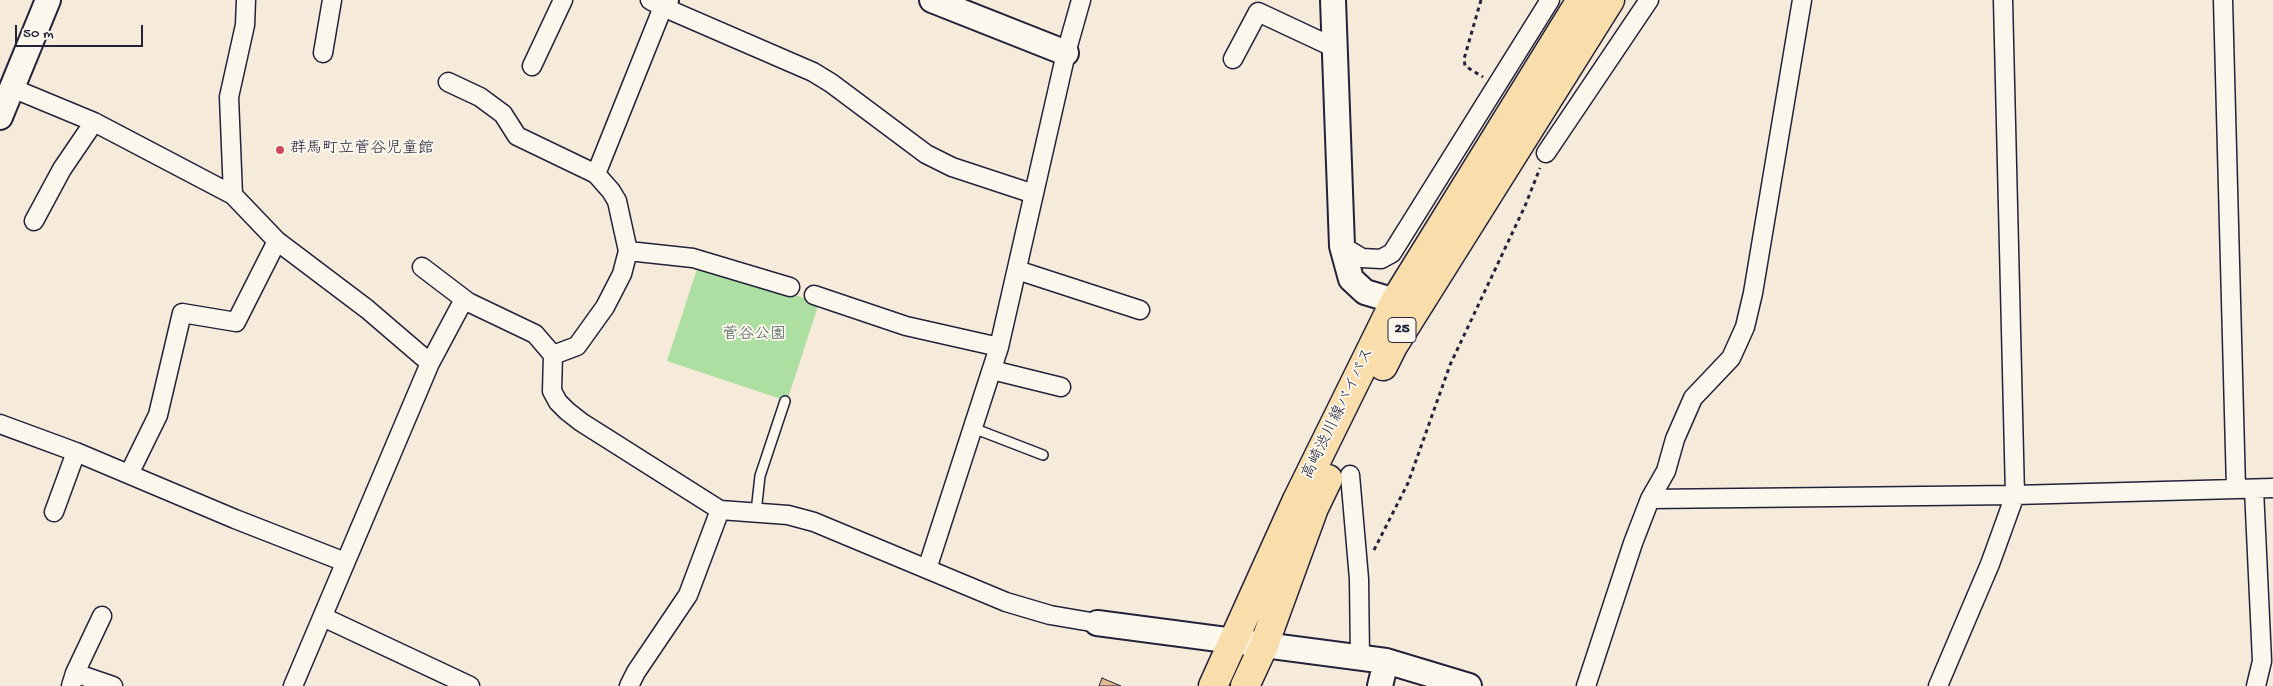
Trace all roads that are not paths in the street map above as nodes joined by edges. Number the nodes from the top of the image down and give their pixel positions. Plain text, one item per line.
1 (48, 0) edge
2 (246, 0) edge
3 (332, 0) edge
4 (563, 0) edge
5 (932, 0) edge
6 (1081, 0) edge
7 (1333, 0) edge
8 (1550, 0) edge
9 (1582, 0) edge
10 (1610, 0) edge
11 (1649, 0) edge
12 (1802, 0) edge
13 (2003, 0) edge
14 (2222, 0) edge
15 (660, 2) edge
16 (1334, 48) junction
17 (323, 53) dead end
18 (1066, 53) junction
19 (1233, 59) dead end
20 (532, 66) dead end
21 (448, 82) dead end
22 (12, 88) junction
23 (0, 117) edge
24 (94, 122) junction
25 (1546, 153) road end
26 (596, 174) junction
27 (1034, 194) junction
28 (233, 195) junction
29 (34, 221) dead end
30 (277, 241) junction
31 (1342, 246) junction
32 (628, 252) junction
33 (422, 267) dead end
34 (1017, 270) junction
35 (790, 286) dead end
36 (814, 295) dead end
37 (1395, 301) junction
38 (468, 302) junction
39 (1140, 310) dead end
40 (999, 347) junction
41 (553, 355) junction
42 (430, 363) junction
43 (992, 370) junction
44 (1061, 387) dead end
45 (785, 401) dead end
46 (0, 424) edge
47 (973, 428) junction
48 (76, 452) junction
49 (1043, 455) dead end
50 (129, 474) junction
51 (1350, 475) dead end
52 (2236, 488) junction
53 (2273, 488) edge
54 (2254, 489) junction
55 (2015, 495) junction
56 (1650, 499) junction
57 (720, 510) junction
58 (54, 512) dead end
59 (756, 512) junction
60 (345, 562) junction
61 (927, 569) junction
62 (102, 616) dead end
63 (323, 617) junction
64 (1096, 623) joint
65 (1232, 640) junction
66 (1264, 644) junction
67 (1360, 659) junction
68 (1386, 661) junction
69 (73, 680) edge
70 (113, 686) edge
71 (293, 686) edge
72 (470, 686) edge
73 (630, 686) edge
74 (1213, 686) edge
75 (1245, 686) edge
76 (1380, 686) edge
77 (1469, 686) edge
78 (1586, 686) edge
79 (1938, 686) edge
80 (2256, 686) edge

1 - 22 street
2 - 28 street
3 - 17 street
4 - 20 street
5 - 18 street
6 - 18 street
7 - 16 street
8 - 31 street
9 - 37 main road, 高崎渋川線バイパス / 25
10 - 66 main road, 高崎渋川線バイパス / 25
11 - 25 street
12 - 56 street
13 - 55 street
14 - 52 street
15 - 26 street
15 - 27 street
16 - 19 street
16 - 31 street
18 - 27 street
21 - 26 street
22 - 23 street
22 - 24 street
24 - 28 street
24 - 29 street
26 - 32 street
27 - 34 street
28 - 30 street
30 - 42 street
30 - 50 street
31 - 37 street
32 - 35 street
32 - 41 street
33 - 38 street
34 - 39 street
34 - 40 street
36 - 40 street
37 - 65 main road, 高崎渋川線バイパス / 25
38 - 41 street
38 - 42 street
40 - 43 street
41 - 57 street
42 - 60 street
43 - 44 street
43 - 47 street
45 - 59 lane
46 - 48 street
47 - 49 lane
47 - 61 street
48 - 50 street
48 - 58 street
50 - 60 street
51 - 67 street
52 - 54 street
52 - 55 street
53 - 54 street
54 - 80 street
55 - 56 street
55 - 79 street
56 - 78 street
57 - 59 street
57 - 73 street
59 - 61 street
60 - 63 street
61 - 64 street
62 - 69 street
63 - 71 street
63 - 72 street
64 - 65 street
65 - 66 street
65 - 74 main road, 高崎渋川線バイパス / 25
66 - 67 street
66 - 75 main road, 高崎渋川線バイパス / 25
67 - 68 street
68 - 76 street
68 - 77 street
69 - 70 street

